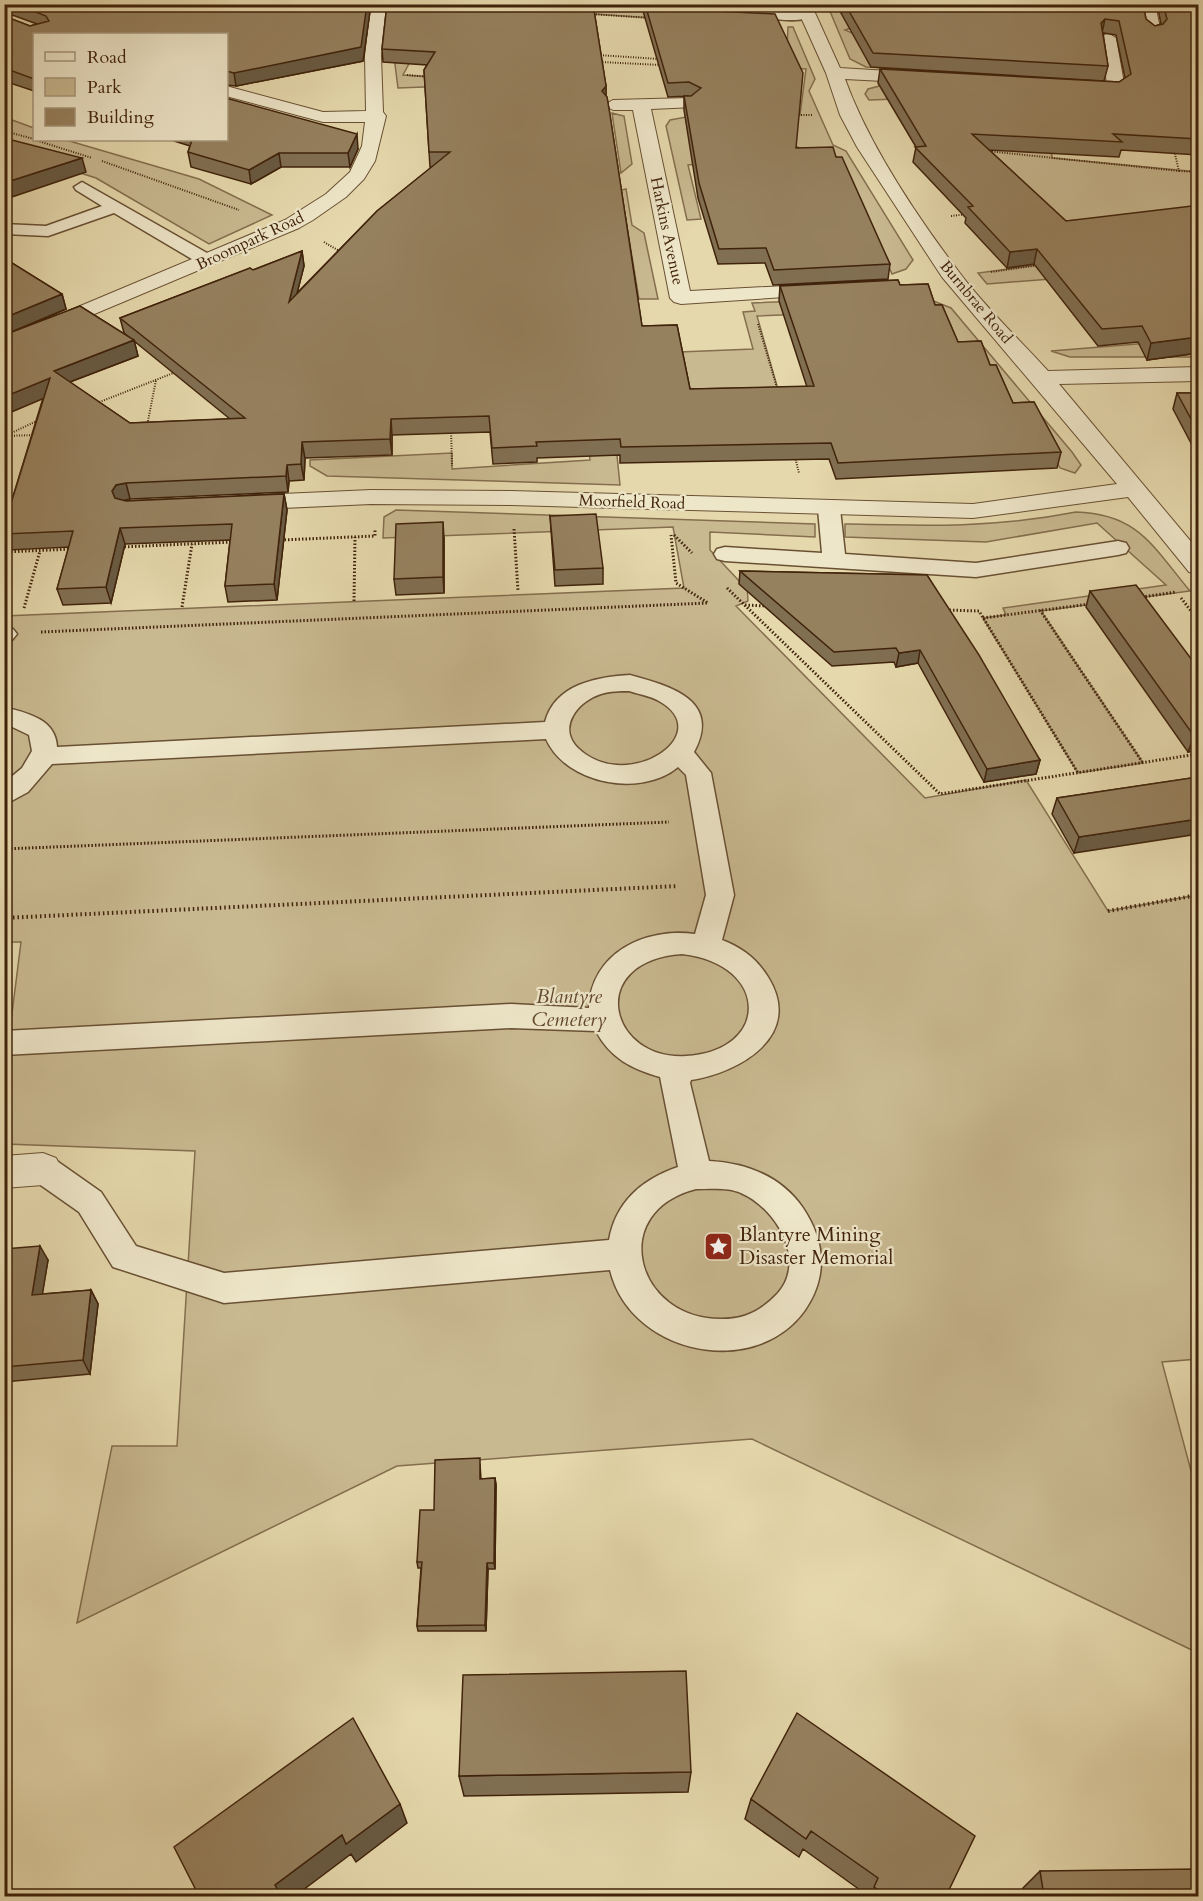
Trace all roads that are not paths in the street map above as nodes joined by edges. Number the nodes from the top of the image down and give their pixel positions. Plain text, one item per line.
1 (379, 4) edge
2 (728, 4) edge
3 (1147, 4) edge
4 (805, 10) edge
5 (1154, 33) edge
6 (1108, 38) edge
7 (834, 73) junction
8 (934, 79) edge
9 (1060, 86) edge
10 (228, 92) edge
11 (689, 103) edge
12 (641, 104) junction
13 (613, 105) dead end
14 (377, 116) junction
15 (82, 187) dead end
16 (115, 207) junction
17 (4, 229) edge
18 (208, 261) junction
19 (839, 290) edge
20 (4, 346) edge
21 (1198, 374) edge
22 (1042, 378) junction
23 (1133, 489) junction
24 (213, 504) edge
25 (818, 508) junction
26 (1118, 549) dead end
27 (725, 554) dead end
28 (834, 560) junction
29 (1198, 566) edge
30 (4, 715) edge
31 (556, 730) junction
32 (682, 754) junction
33 (45, 756) junction
34 (4, 796) edge
35 (706, 946) junction
36 (605, 1020) junction
37 (4, 1043) edge
38 (676, 1069) junction
39 (43, 1169) joint
40 (4, 1173) edge
41 (696, 1175) junction
42 (623, 1254) junction

1 - 14 street, Broompark Road
2 - 4 lane
3 - 5 street
4 - 7 street, Burnbrae Road
6 - 9 street
7 - 8 street
7 - 22 street, Burnbrae Road
10 - 14 street
11 - 12 street
12 - 13 street
12 - 19 street, Harkins Avenue
14 - 18 street, Broompark Road
15 - 16 lane
16 - 17 lane
16 - 18 lane
18 - 20 street, Broompark Road
21 - 22 street
22 - 23 street, Burnbrae Road
23 - 25 street, Moorfield Road
23 - 29 street, Burnbrae Road
24 - 25 street, Moorfield Road
25 - 28 lane
26 - 28 lane
27 - 28 lane
30 - 33 lane
31 - 32 lane
31 - 32 lane
31 - 33 lane
32 - 35 lane
33 - 34 lane
35 - 36 lane
35 - 38 lane
36 - 37 lane
36 - 38 lane
38 - 41 lane
39 - 40 street
39 - 42 lane
41 - 42 lane
41 - 42 lane

